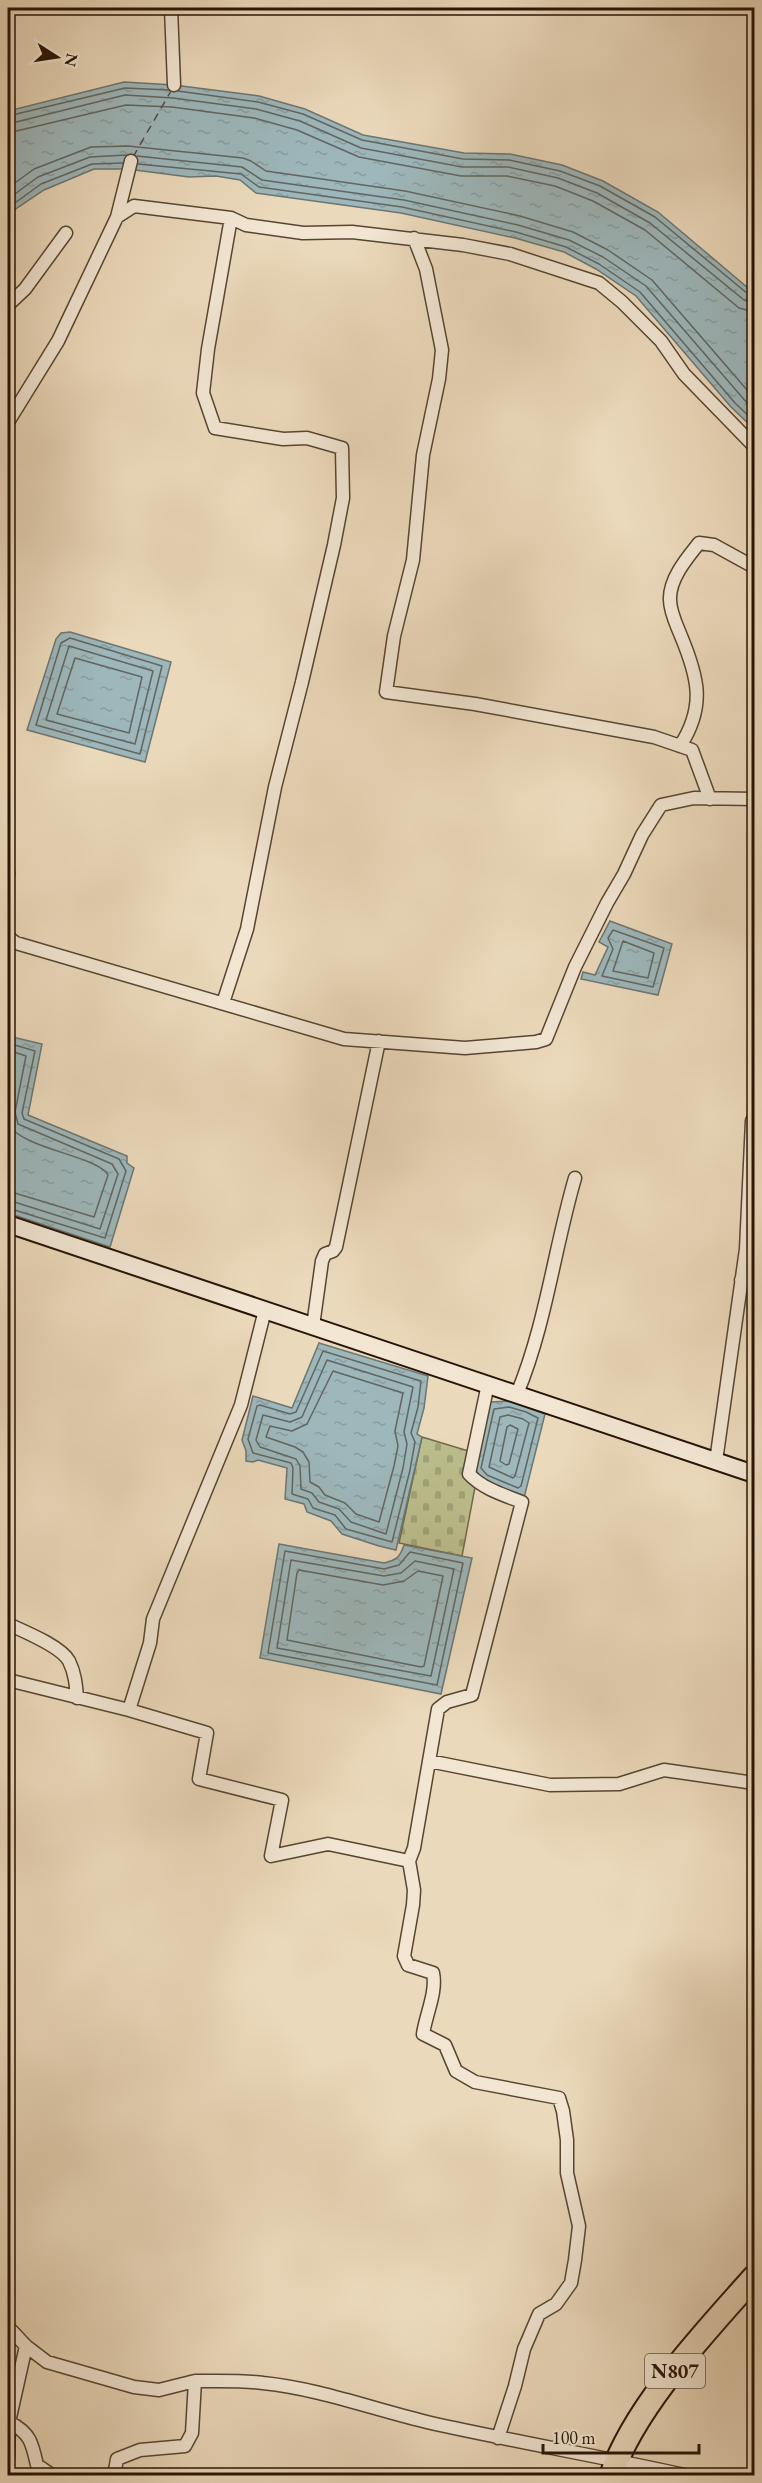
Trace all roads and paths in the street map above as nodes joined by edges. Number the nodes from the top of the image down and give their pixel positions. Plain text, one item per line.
1 (171, 8) edge
2 (174, 85) dead end
3 (131, 161) dead end
4 (117, 217) junction
5 (231, 218) junction
6 (66, 233) dead end
7 (414, 238) junction
8 (8, 305) edge
9 (8, 423) edge
10 (754, 446) edge
11 (754, 567) edge
12 (680, 746) junction
13 (710, 799) junction
14 (754, 800) edge
15 (8, 937) edge
16 (223, 1003) junction
17 (379, 1041) junction
18 (754, 1118) edge
19 (575, 1178) dead end
20 (8, 1224) edge
21 (741, 1280) junction
22 (754, 1280) edge
23 (265, 1310) junction
24 (313, 1326) junction
25 (488, 1384) junction
26 (517, 1394) junction
27 (716, 1461) junction
28 (754, 1474) edge
29 (8, 1624) edge
30 (8, 1680) edge
31 (77, 1698) junction
32 (129, 1710) junction
33 (429, 1761) junction
34 (754, 1783) edge
35 (409, 1861) junction
36 (754, 2277) edge
37 (8, 2327) edge
38 (26, 2346) junction
39 (195, 2381) junction
40 (9, 2422) edge
41 (498, 2438) junction
42 (8, 2458) edge
43 (614, 2468) edge
44 (53, 2475) edge
45 (114, 2475) edge
46 (689, 2475) edge

1 - 2 street
3 - 4 street
4 - 5 street
4 - 9 street
5 - 7 street
5 - 16 street
6 - 8 street
7 - 10 street
7 - 12 street
11 - 12 street
12 - 13 street
13 - 14 street
13 - 17 street
15 - 16 street
16 - 17 street
17 - 24 street
18 - 21 street
19 - 26 street
20 - 23 main road
21 - 22 street
21 - 27 street
23 - 24 main road
23 - 32 street
24 - 25 main road
25 - 26 main road
25 - 33 street
26 - 27 main road
27 - 28 main road
29 - 31 street
30 - 31 street
31 - 32 street
32 - 35 street
33 - 34 street
33 - 35 street
35 - 41 street
36 - 43 highway, N807
37 - 38 street
38 - 39 street
38 - 40 street
39 - 41 street
39 - 45 street
40 - 42 street
40 - 44 street
41 - 43 street
43 - 46 street

